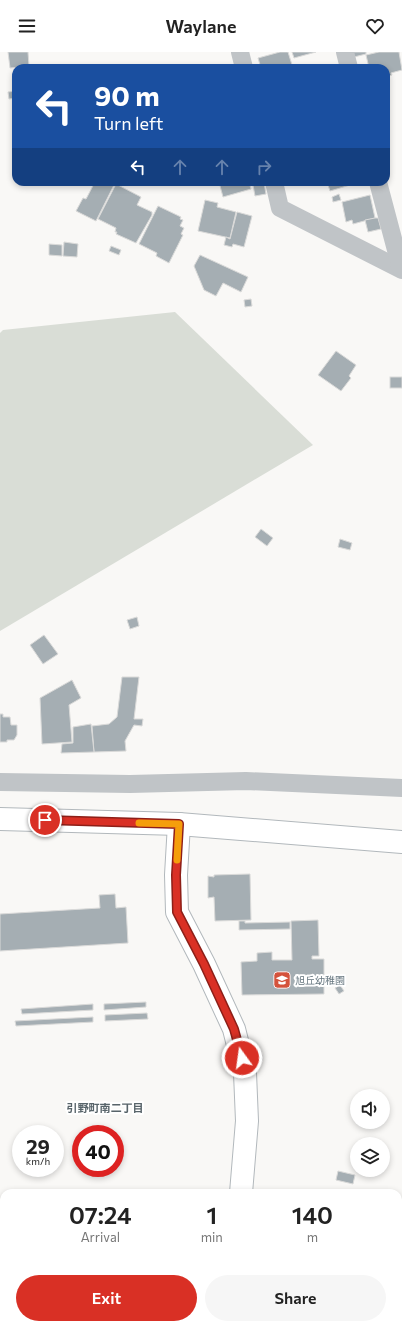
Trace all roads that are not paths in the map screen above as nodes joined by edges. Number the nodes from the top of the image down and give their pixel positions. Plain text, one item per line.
1 (240, 52) edge
2 (345, 52) edge
3 (243, 64) edge
4 (348, 64) edge
5 (275, 186) edge
6 (379, 186) edge
7 (401, 270) edge
8 (0, 782) edge
9 (402, 788) edge
10 (0, 819) edge
11 (179, 824) junction
12 (402, 842) edge
13 (241, 1189) edge

1 - 3 street
2 - 4 street
5 - 7 street
6 - 7 street
8 - 9 street
10 - 11 street
11 - 12 street
11 - 13 street

